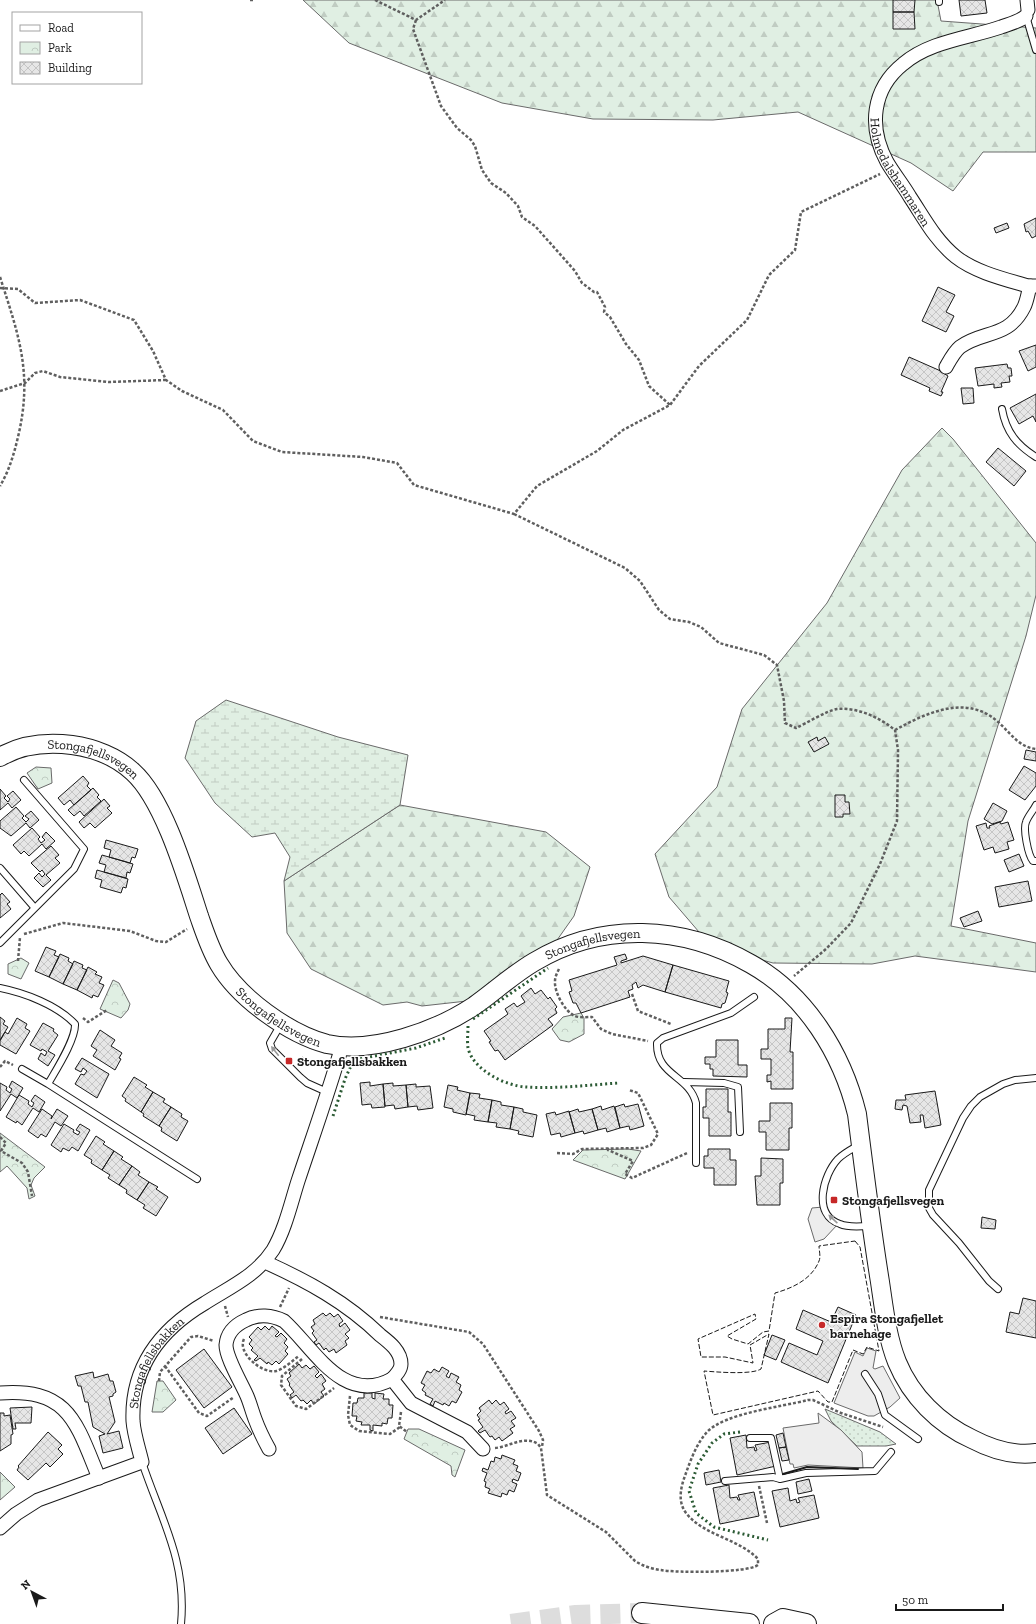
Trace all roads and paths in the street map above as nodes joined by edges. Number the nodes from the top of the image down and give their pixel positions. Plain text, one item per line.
1 (250, 0) edge
2 (254, 0) edge
3 (375, 0) edge
4 (445, 0) edge
5 (1027, 9) edge
6 (416, 20) junction
7 (1036, 50) edge
8 (892, 169) junction
9 (0, 277) edge
10 (1033, 286) edge
11 (2, 288) edge
12 (946, 367) dead end
13 (166, 380) junction
14 (26, 383) junction
15 (0, 391) edge
16 (670, 405) junction
17 (1002, 409) dead end
18 (1036, 457) edge
19 (0, 486) edge
20 (514, 514) junction
21 (895, 730) junction
22 (1036, 749) edge
23 (0, 757) edge
24 (24, 780) dead end
25 (1036, 805) edge
26 (1036, 861) edge
27 (0, 868) edge
28 (34, 907) junction
29 (194, 926) dead end
30 (13, 929) junction
31 (20, 935) junction
32 (0, 943) edge
33 (18, 961) dead end
34 (559, 969) dead end
35 (784, 987) junction
36 (0, 988) edge
37 (632, 994) dead end
38 (754, 997) dead end
39 (107, 1010) dead end
40 (79, 1015) dead end
41 (282, 1023) junction
42 (684, 1030) junction
43 (657, 1043) junction
44 (342, 1046) junction
45 (0, 1067) edge
46 (22, 1069) joint
47 (1036, 1078) edge
48 (684, 1082) junction
49 (48, 1084) junction
50 (629, 1090) dead end
51 (327, 1092) junction
52 (740, 1132) dead end
53 (0, 1137) edge
54 (861, 1144) junction
55 (608, 1148) junction
56 (696, 1149) junction
57 (557, 1153) dead end
58 (696, 1163) dead end
59 (197, 1179) dead end
60 (32, 1196) dead end
61 (870, 1226) junction
62 (265, 1262) junction
63 (291, 1283) dead end
64 (998, 1288) dead end
65 (276, 1316) junction
66 (250, 1318) junction
67 (362, 1318) junction
68 (226, 1346) junction
69 (310, 1350) junction
70 (165, 1366) junction
71 (865, 1374) dead end
72 (392, 1379) junction
73 (159, 1381) dead end
74 (348, 1382) junction
75 (244, 1390) junction
76 (0, 1393) edge
77 (405, 1396) junction
78 (893, 1422) junction
79 (400, 1427) junction
80 (407, 1432) dead end
81 (750, 1438) dead end
82 (918, 1439) dead end
83 (541, 1448) junction
84 (483, 1449) joint
85 (269, 1450) dead end
86 (891, 1452) dead end
87 (1036, 1453) edge
88 (142, 1462) junction
89 (757, 1477) junction
90 (99, 1478) junction
91 (780, 1479) junction
92 (725, 1481) dead end
93 (767, 1523) dead end
94 (0, 1528) edge
95 (642, 1613) tunnel mouth
96 (182, 1624) edge
97 (749, 1624) edge
98 (774, 1624) edge
99 (806, 1624) edge

1 - 2 path
3 - 6 path
4 - 6 path
5 - 7 lane
5 - 8 street, Holmedalshammaren
6 - 16 path
8 - 10 street, Holmedalshammaren
8 - 16 path
9 - 11 path
10 - 12 street, Holmedalshammaren
11 - 13 path
11 - 14 path
13 - 14 path
13 - 20 path
14 - 15 path
14 - 19 path
16 - 20 path
17 - 18 lane
20 - 21 path
21 - 22 path
21 - 35 path
23 - 41 street, Stongafjellsvegen
24 - 28 lane
25 - 26 lane
27 - 28 lane
28 - 30 lane
29 - 31 path
30 - 31 path
30 - 32 lane
31 - 33 path
34 - 43 path
35 - 44 street, Stongafjellsvegen
35 - 54 street, Stongafjellsvegen
36 - 49 lane
37 - 42 path
38 - 42 lane
39 - 40 path
41 - 44 street, Stongafjellsvegen
51 -> 41 lane
42 - 43 lane
43 - 48 lane
44 - 51 street, Stongafjellsbakken
45 - 46 path
46 - 49 lane
47 - 64 lane
48 - 52 lane
48 - 56 lane
49 - 59 lane
50 - 55 path
51 - 62 street, Stongafjellsbakken
53 - 60 path
54 - 61 street, Stongafjellsvegen
61 -> 54 lane
55 - 56 path
55 - 57 path
56 - 58 lane
61 - 87 street, Stongafjellsvegen
62 - 67 street
62 - 88 street, Stongafjellsbakken
63 - 65 path
65 - 66 street
65 - 69 street
66 - 68 street
66 - 69 path
67 - 72 street
67 - 83 path
68 - 70 path
68 - 75 street
69 - 74 street
69 - 74 path
70 - 73 path
70 - 75 path
71 - 78 lane
72 - 74 street
72 - 77 street
74 - 79 path
75 - 85 street
76 - 90 street
77 - 79 path
77 - 84 street
78 - 82 lane
78 - 83 path
79 - 80 path
81 - 91 lane
83 - 84 path
86 - 91 lane
88 - 90 street
88 - 96 lane, Stongafjellsbakken
89 - 91 lane
89 - 92 lane
89 - 93 path
90 - 94 street
95 - 97 main road
98 - 99 main road

